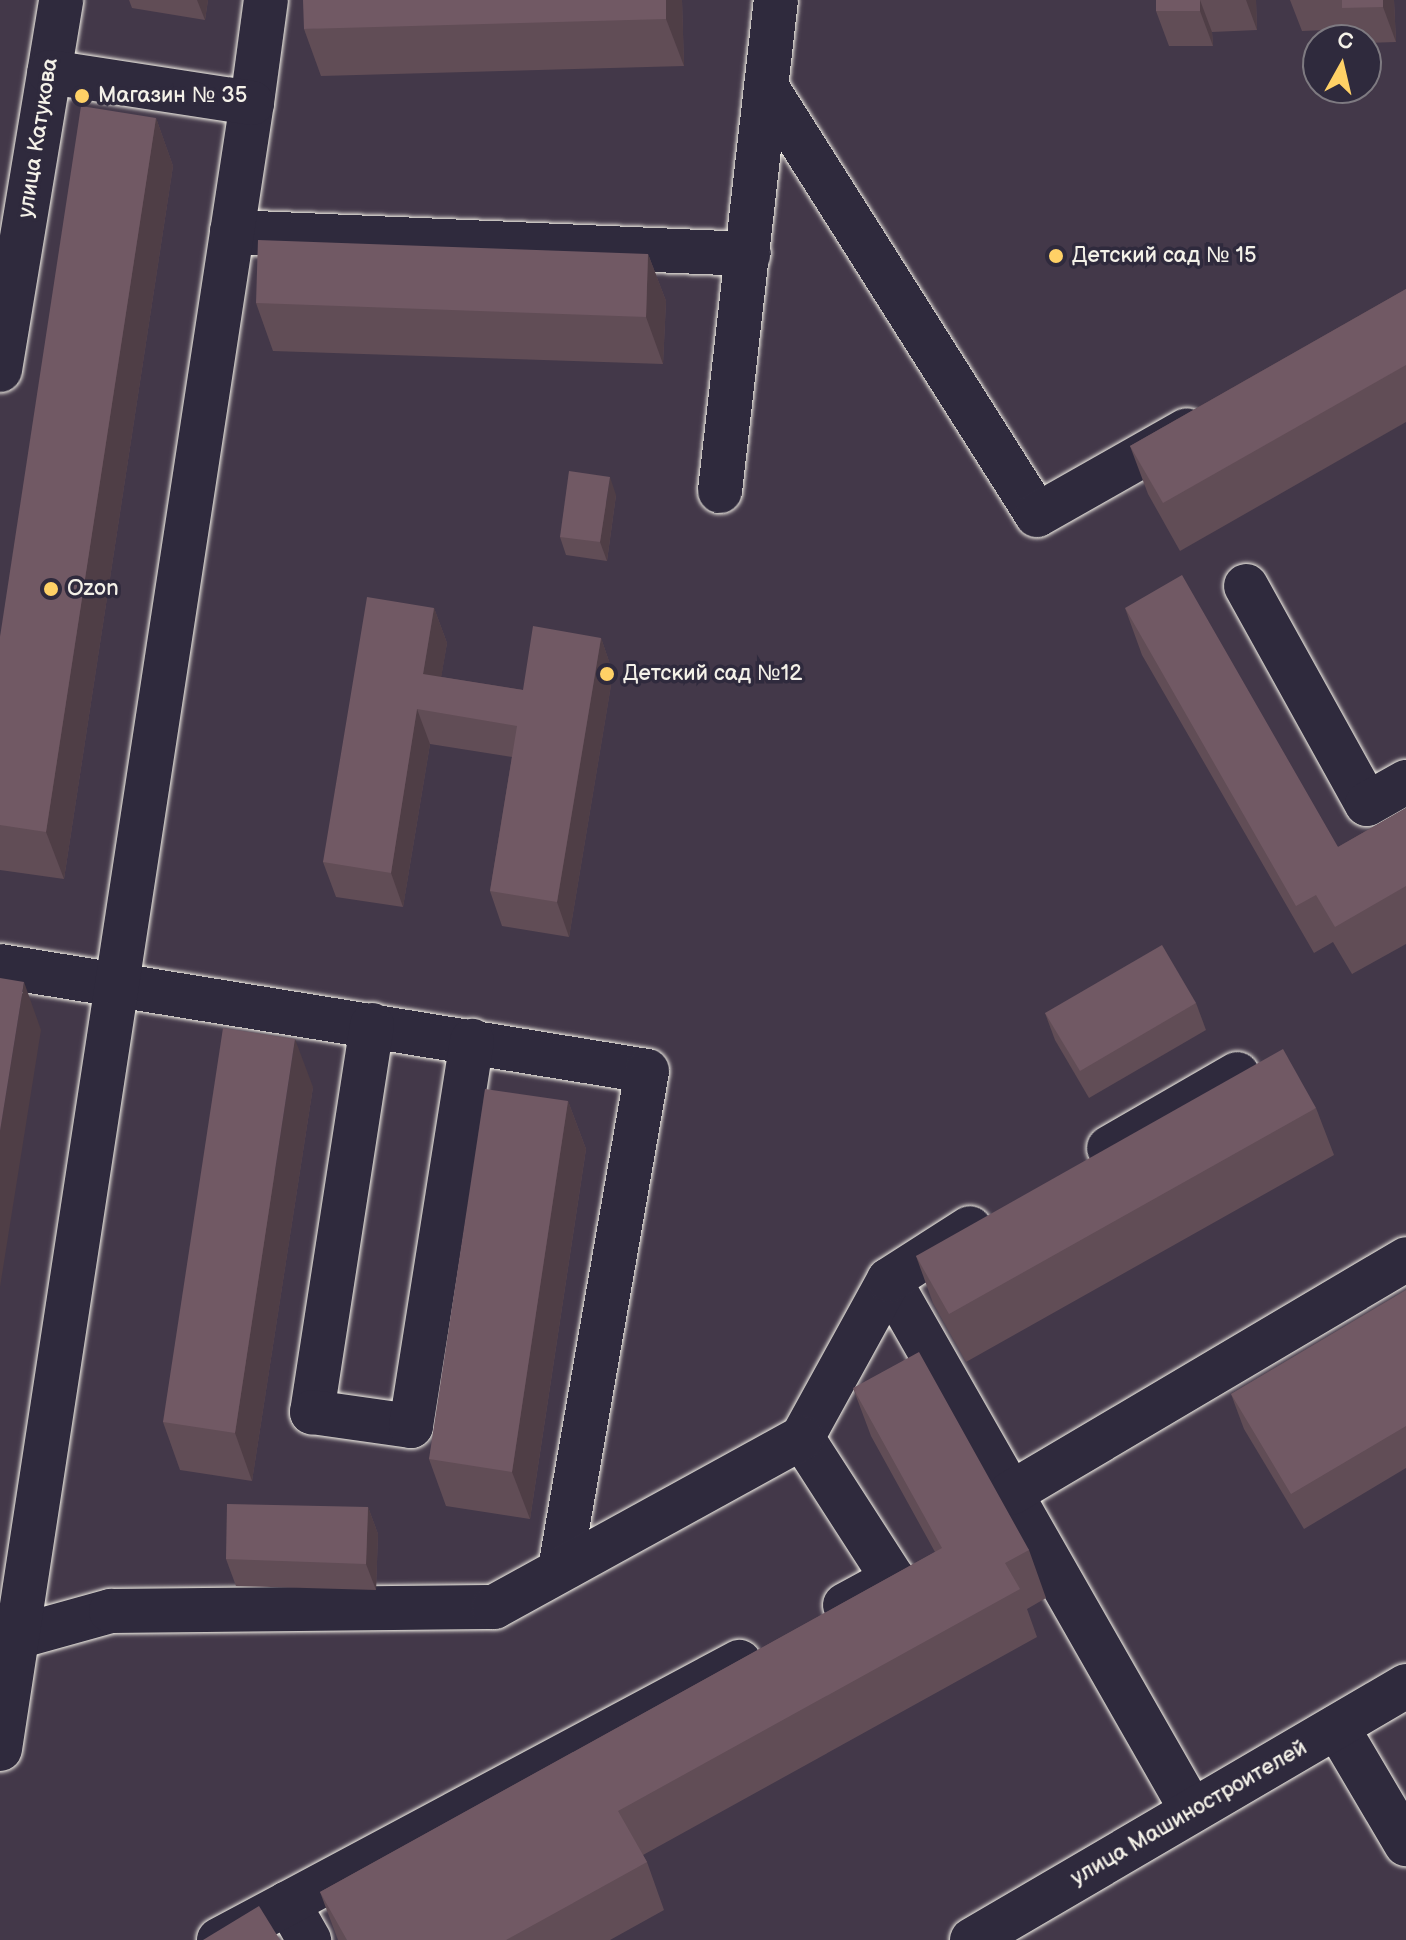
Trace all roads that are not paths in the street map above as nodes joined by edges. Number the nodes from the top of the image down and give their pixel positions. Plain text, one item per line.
1 (61, 0) edge
2 (266, 0) edge
3 (776, 0) edge
4 (49, 72) junction
5 (767, 88) junction
6 (252, 103) junction
7 (16, 171) edge
8 (232, 232) junction
9 (749, 254) junction
10 (0, 370) edge
11 (1228, 407) edge
12 (720, 491) dead end
13 (1246, 586) dead end
14 (1406, 782) edge
15 (0, 966) edge
16 (117, 984) junction
17 (372, 1025) junction
18 (472, 1041) junction
19 (1237, 1074) edge
20 (1075, 1167) edge
21 (1007, 1206) edge
22 (1406, 1259) edge
23 (889, 1280) junction
24 (802, 1438) junction
25 (1011, 1493) junction
26 (560, 1569) junction
27 (811, 1623) edge
28 (9, 1636) edge
29 (770, 1645) edge
30 (1406, 1686) edge
31 (1337, 1727) junction
32 (0, 1749) edge
33 (1192, 1811) junction
34 (1406, 1844) edge
35 (298, 1922) edge
36 (219, 1940) edge
37 (972, 1940) edge

1 - 4 main road, улица Катукова
2 - 6 main road
3 - 5 main road
4 - 6 main road
4 - 7 main road, улица Катукова
5 - 9 main road
5 - 11 main road
6 - 8 main road
7 - 10 main road, улица Катукова
8 - 9 main road
8 - 16 main road
9 - 12 main road
13 - 14 main road
15 - 16 main road
16 - 17 main road
16 - 28 main road
17 - 18 main road
17 - 18 main road
18 - 26 main road
19 - 20 main road
21 - 23 main road
22 - 25 main road
23 - 24 main road
23 - 25 main road
24 - 26 main road
24 - 27 main road
25 - 33 main road
26 - 28 main road
28 - 32 main road
29 - 35 main road
30 - 31 main road, улица Машиностроителей
31 - 33 main road, улица Машиностроителей
31 - 34 main road
33 - 37 main road, улица Машиностроителей
35 - 36 main road

